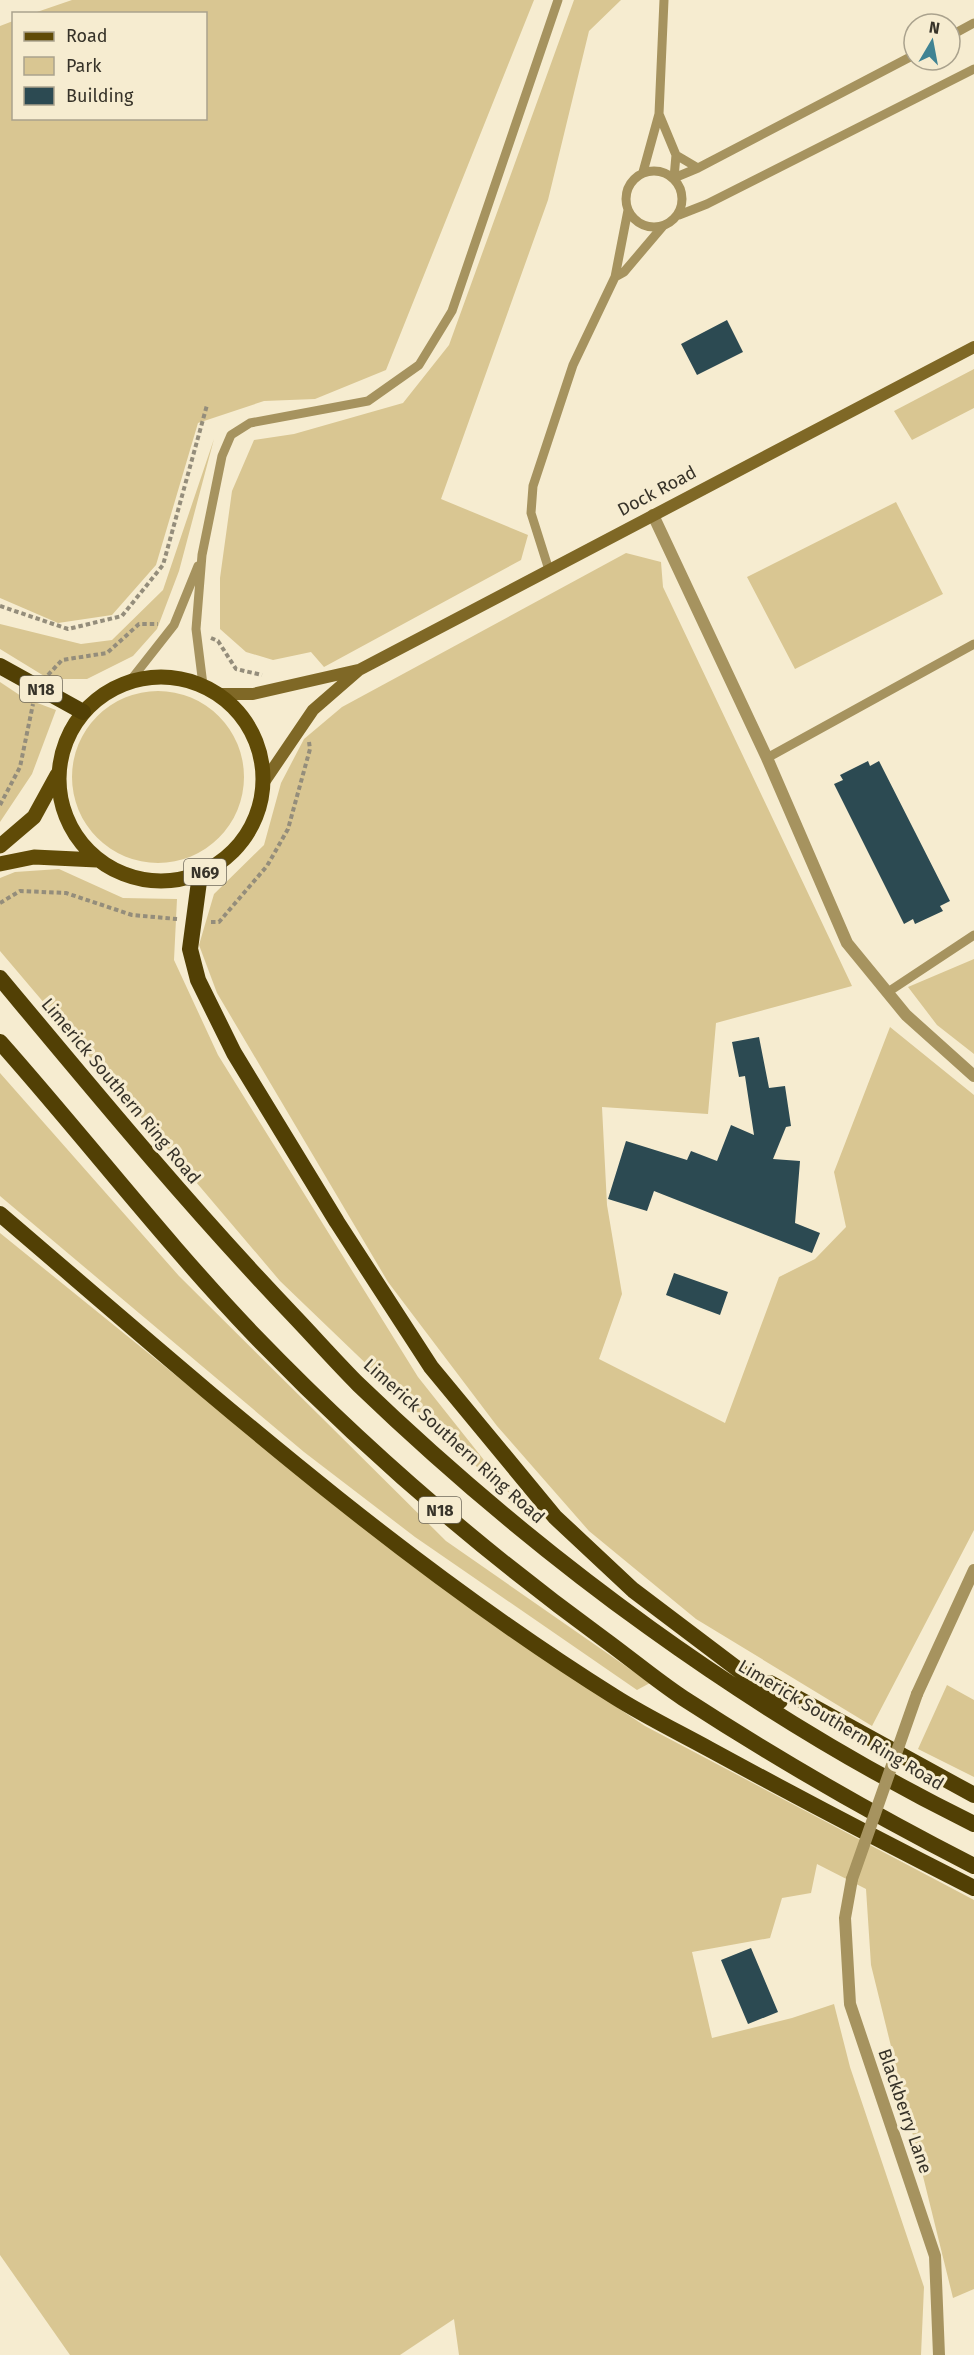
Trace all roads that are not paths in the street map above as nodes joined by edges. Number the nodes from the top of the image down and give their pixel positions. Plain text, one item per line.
1 (558, 0) edge
2 (664, 0) edge
3 (902, 61) edge
4 (974, 69) edge
5 (659, 114) junction
6 (676, 155) junction
7 (698, 168) junction
8 (643, 172) junction
9 (674, 178) junction
10 (628, 210) junction
11 (679, 215) junction
12 (663, 226) junction
13 (615, 277) junction
14 (974, 347) edge
15 (653, 515) junction
16 (202, 555) junction
17 (549, 570) junction
18 (974, 644) edge
19 (0, 666) edge
20 (359, 670) junction
21 (130, 681) junction
22 (203, 685) junction
23 (219, 694) junction
24 (83, 712) junction
25 (767, 759) junction
26 (58, 774) junction
27 (264, 782) junction
28 (0, 846) edge
29 (97, 860) junction
30 (0, 864) edge
31 (200, 874) junction
32 (974, 935) edge
33 (0, 978) edge
34 (888, 993) junction
35 (0, 1042) edge
36 (974, 1076) edge
37 (0, 1214) edge
38 (974, 1570) edge
39 (707, 1646) junction
40 (974, 1795) edge
41 (949, 1812) junction
42 (974, 1824) edge
43 (974, 1866) edge
44 (974, 1888) edge
45 (939, 2355) edge

1 - 16 lane
2 - 5 lane
3 - 7 lane
4 - 11 lane
5 - 6 lane
5 - 8 lane
6 - 7 lane
6 - 9 lane
7 - 9 lane
8 - 9 lane
8 - 10 lane
9 - 11 lane
10 - 12 lane
10 - 13 lane
11 - 12 lane
12 - 13 lane
13 - 17 lane
14 - 15 main road, Dock Road
15 - 17 main road, Dock Road
15 - 25 street
16 - 21 lane
16 - 22 lane
17 - 20 main road, Dock Road
18 - 25 lane
19 - 24 highway, N18
20 - 23 main road, Dock Road
20 - 27 main road, Dock Road
21 - 22 main road, N69
21 - 24 main road, N69
22 - 23 main road, N69
23 - 27 main road, N69
24 - 26 main road, N69
25 - 34 street
26 - 28 main road, N69
26 - 29 main road, N69
27 - 31 main road, N69
29 - 30 main road, N69
29 - 31 main road, N69
31 - 39 highway, N18
32 - 34 lane
33 - 41 highway, Limerick Southern Ring Road / N18
34 - 36 street
35 - 43 highway, N18
37 - 44 highway
38 - 45 street, Blackberry Lane, bridge
39 - 40 highway, N18
39 - 41 highway, N18
41 - 42 highway, Limerick Southern Ring Road / N18

